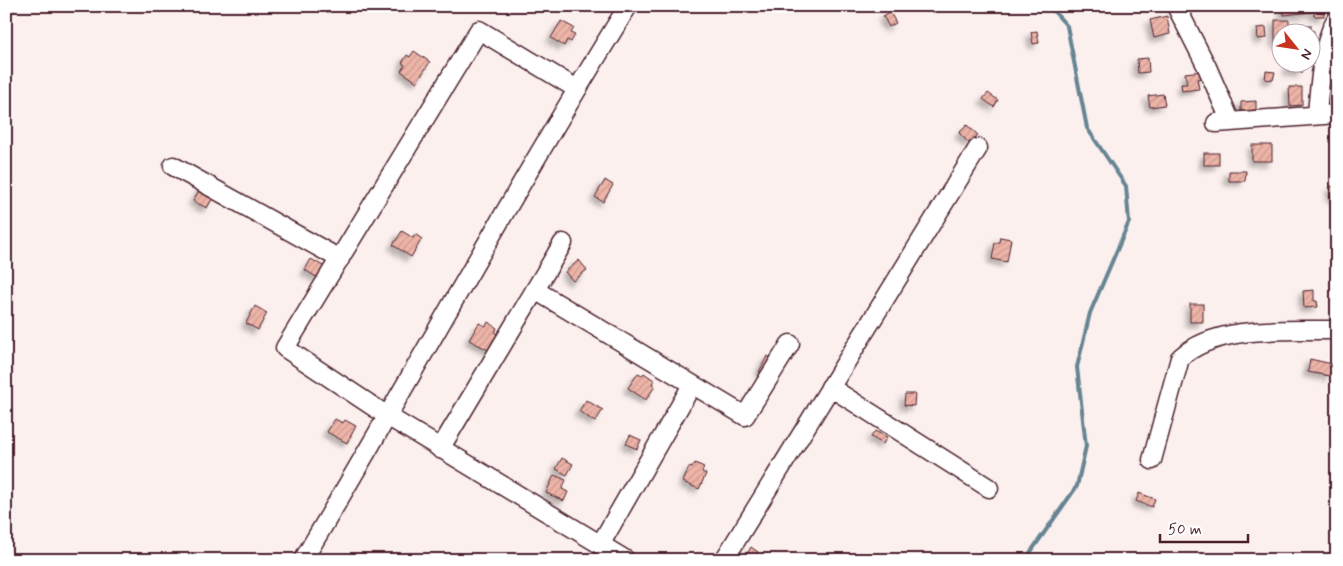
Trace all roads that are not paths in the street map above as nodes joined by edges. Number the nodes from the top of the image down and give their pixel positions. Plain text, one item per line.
1 (1176, 6) edge
2 (620, 9) edge
3 (1337, 18) edge
4 (577, 89) junction
5 (1317, 114) junction
6 (1337, 114) edge
7 (978, 148) dead end
8 (174, 166) dead end
9 (563, 243) dead end
10 (340, 259) junction
11 (535, 290) junction
12 (1337, 330) edge
13 (790, 344) dead end
14 (692, 384) junction
15 (830, 387) junction
16 (389, 417) junction
17 (440, 449) junction
18 (1152, 460) dead end
19 (989, 488) dead end
20 (600, 545) junction
21 (303, 560) edge
22 (626, 560) edge
23 (724, 560) edge

1 - 5 street
2 - 4 street
3 - 5 street
4 - 10 street
4 - 16 street
5 - 6 street
7 - 15 street
8 - 10 street
9 - 11 street
10 - 16 street
11 - 14 street
11 - 17 street
12 - 18 street
13 - 14 street
14 - 20 street
15 - 19 street
15 - 23 street
16 - 17 street
16 - 21 street
17 - 20 street
20 - 22 street

